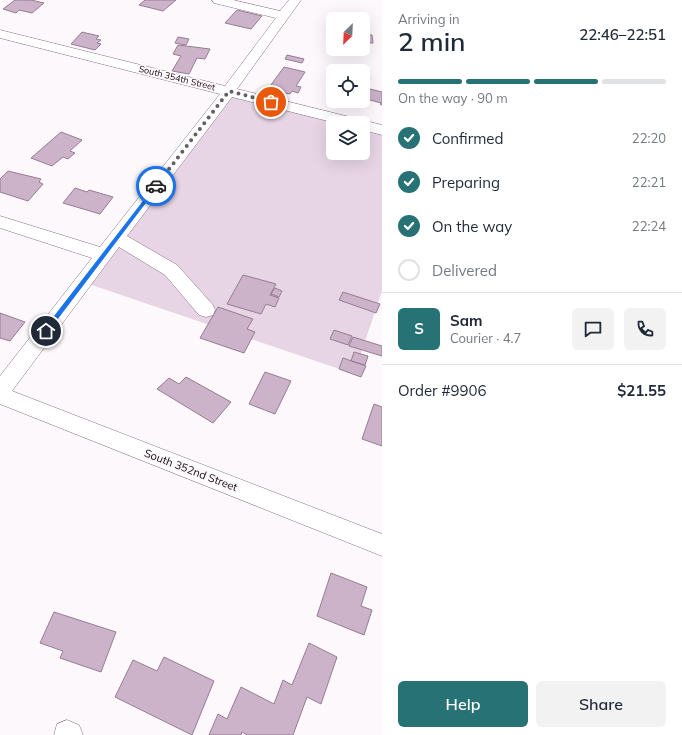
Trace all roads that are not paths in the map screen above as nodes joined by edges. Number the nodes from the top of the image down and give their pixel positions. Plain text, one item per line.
1 (218, 0) edge
2 (295, 0) edge
3 (284, 16) junction
4 (0, 34) edge
5 (229, 91) junction
6 (327, 116) edge
7 (370, 127) edge
8 (382, 130) edge
9 (0, 222) edge
10 (117, 238) junction
11 (104, 255) junction
12 (206, 310) dead end
13 (0, 391) edge
14 (0, 395) edge
15 (382, 545) edge

1 - 3 street
2 - 3 street
3 - 5 street
4 - 5 street, South 354th Street
5 - 6 street, South 354th Street
5 - 10 street
7 - 8 street
9 - 11 street
10 - 11 street
10 - 12 street
11 - 13 street
14 - 15 street, South 352nd Street

